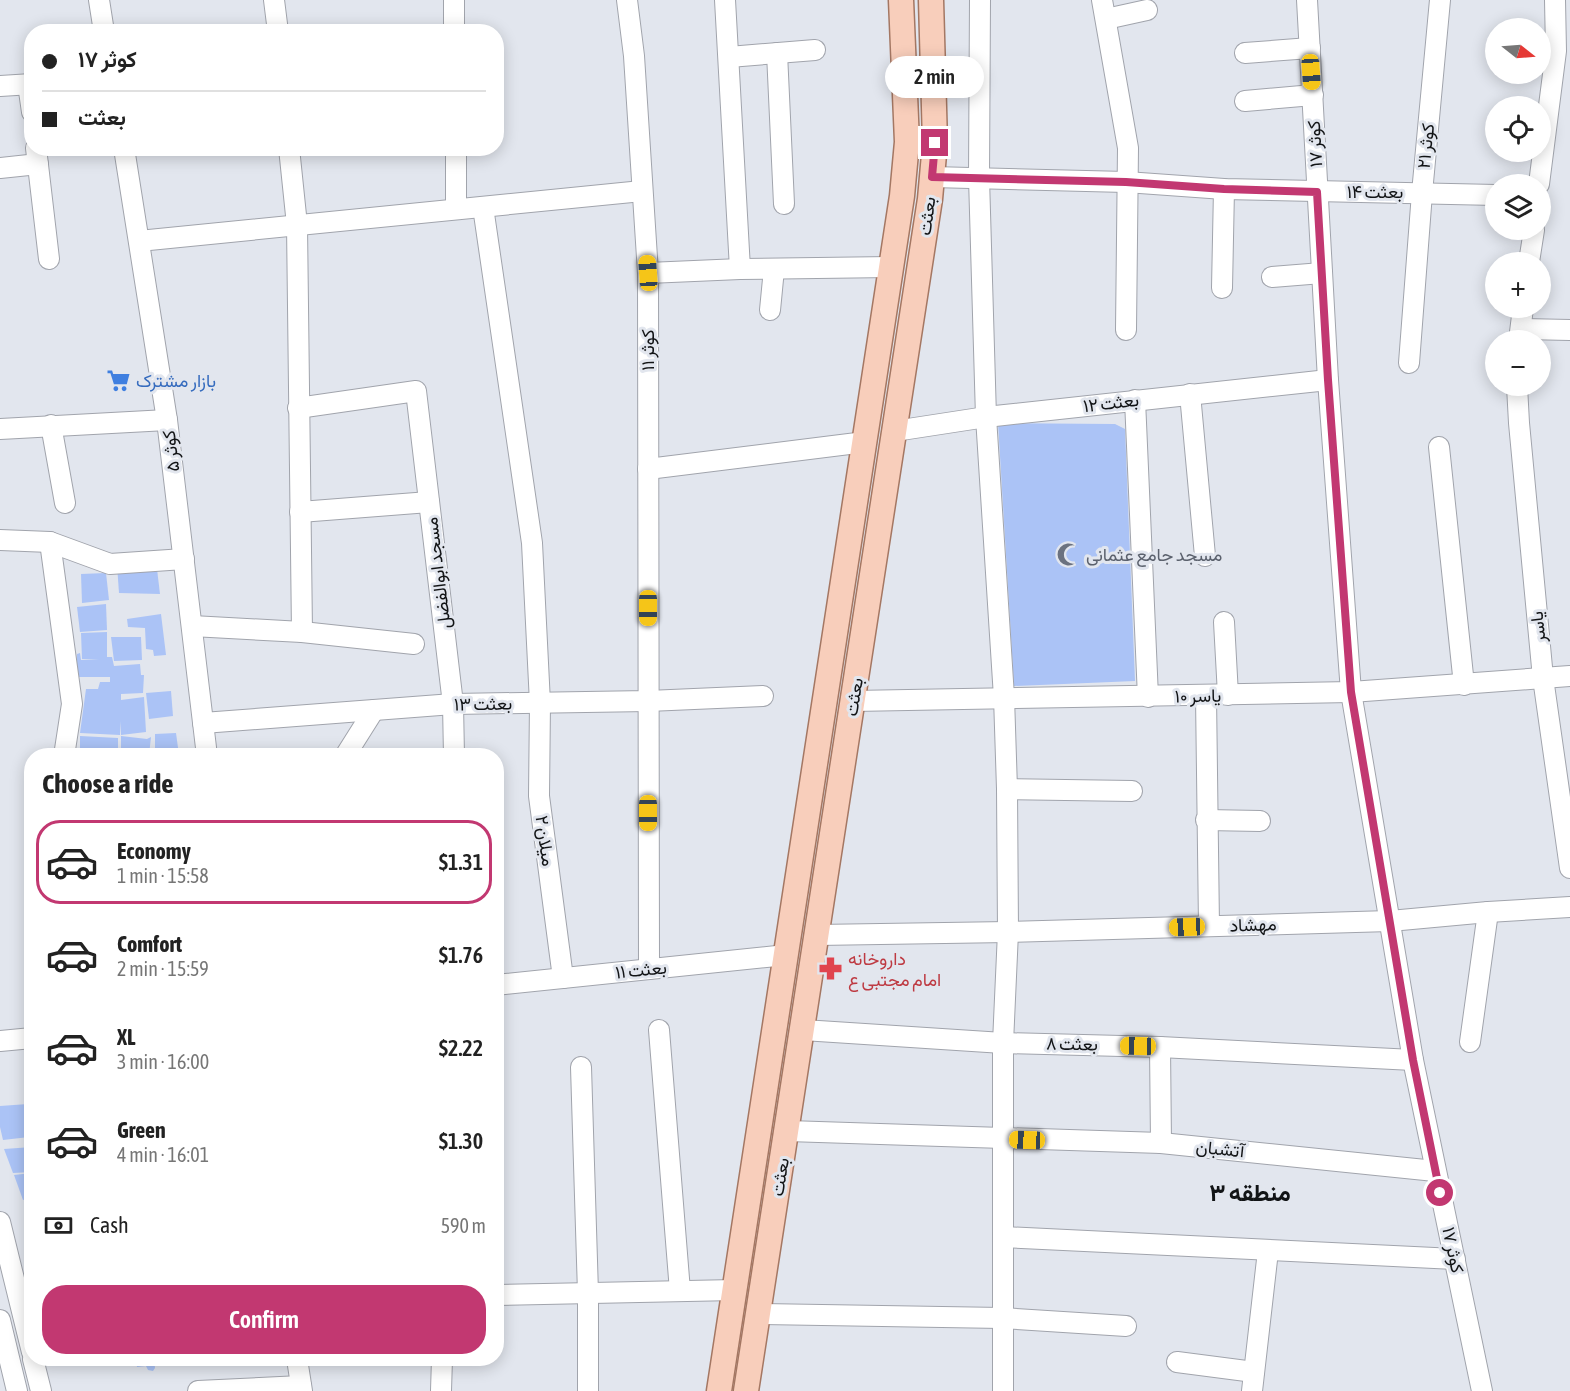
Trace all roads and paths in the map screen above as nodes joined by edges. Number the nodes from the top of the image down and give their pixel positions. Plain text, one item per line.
1 (99, 0) edge
2 (274, 0) edge
3 (454, 0) edge
4 (627, 0) edge
5 (725, 0) edge
6 (901, 0) edge
7 (931, 0) edge
8 (980, 0) edge
9 (1307, 0) edge
10 (1440, 0) edge
11 (1555, 0) edge
12 (1104, 9) edge
13 (1147, 10) dead end
14 (103, 24) edge
15 (277, 24) edge
16 (454, 24) edge
17 (1310, 48) junction
18 (816, 50) dead end
19 (777, 53) junction
20 (1245, 53) dead end
21 (729, 57) junction
22 (24, 84) edge
23 (0, 86) edge
24 (1313, 95) junction
25 (1245, 101) dead end
26 (37, 156) edge
27 (125, 156) edge
28 (290, 156) edge
29 (456, 156) edge
30 (0, 168) edge
31 (1540, 174) edge
32 (932, 177) junction
33 (979, 178) junction
34 (1126, 182) junction
35 (1224, 189) junction
36 (642, 191) junction
37 (1317, 192) junction
38 (1422, 192) junction
39 (1485, 195) edge
40 (784, 204) dead end
41 (483, 207) junction
42 (456, 209) junction
43 (297, 225) junction
44 (139, 241) junction
45 (49, 259) dead end
46 (891, 267) junction
47 (740, 269) junction
48 (774, 269) junction
49 (648, 273) junction
50 (1322, 273) junction
51 (1272, 277) dead end
52 (1222, 288) dead end
53 (770, 310) dead end
54 (1126, 330) dead end
55 (1570, 330) edge
56 (1551, 332) edge
57 (1409, 363) dead end
58 (876, 370) junction
59 (904, 375) junction
60 (1328, 380) junction
61 (1190, 394) junction
62 (1518, 396) edge
63 (1135, 399) junction
64 (298, 408) junction
65 (986, 417) junction
66 (167, 420) junction
67 (51, 425) junction
68 (0, 429) edge
69 (895, 431) junction
70 (865, 442) junction
71 (1439, 447) dead end
72 (648, 469) junction
73 (429, 502) junction
74 (64, 503) dead end
75 (300, 512) junction
76 (0, 540) edge
77 (50, 542) junction
78 (1205, 556) dead end
79 (184, 560) junction
80 (1224, 622) dead end
81 (192, 626) junction
82 (302, 632) junction
83 (414, 644) dead end
84 (1570, 676) edge
85 (1543, 678) junction
86 (1464, 685) junction
87 (1351, 692) junction
88 (1228, 695) junction
89 (763, 696) dead end
90 (1206, 696) junction
91 (1004, 697) junction
92 (1148, 697) junction
93 (648, 701) junction
94 (853, 701) junction
95 (540, 703) junction
96 (453, 704) junction
97 (374, 710) junction
98 (204, 723) junction
99 (65, 748) edge
100 (206, 748) edge
101 (350, 748) edge
102 (454, 748) edge
103 (1007, 789) junction
104 (1132, 791) dead end
105 (1206, 820) junction
106 (1260, 821) dead end
107 (1570, 868) edge
108 (1570, 907) edge
109 (1488, 912) junction
110 (1390, 921) junction
111 (1209, 926) junction
112 (1008, 932) junction
113 (817, 935) junction
114 (786, 955) junction
115 (649, 969) junction
116 (563, 978) junction
117 (504, 984) edge
118 (659, 1030) dead end
119 (803, 1030) junction
120 (24, 1039) edge
121 (0, 1041) edge
122 (1470, 1041) dead end
123 (1003, 1043) junction
124 (1160, 1047) junction
125 (1413, 1060) junction
126 (581, 1067) dead end
127 (788, 1131) junction
128 (1004, 1140) junction
129 (1161, 1143) junction
130 (1436, 1171) junction
131 (0, 1222) edge
132 (1003, 1237) junction
133 (1268, 1251) junction
134 (1455, 1259) junction
135 (735, 1290) junction
136 (24, 1291) edge
137 (681, 1291) junction
138 (588, 1293) junction
139 (504, 1295) edge
140 (758, 1314) junction
141 (1002, 1318) junction
142 (0, 1320) edge
143 (1126, 1326) dead end
144 (1177, 1362) dead end
145 (29, 1366) edge
146 (35, 1366) edge
147 (298, 1366) edge
148 (442, 1366) edge
149 (1253, 1381) edge
150 (15, 1383) edge
151 (302, 1388) edge
152 (41, 1391) edge
153 (198, 1391) edge
154 (441, 1391) edge
155 (588, 1391) edge
156 (718, 1391) edge
157 (746, 1391) edge
158 (1004, 1391) edge
159 (1482, 1391) edge

1 - 14 street
2 - 15 street
3 - 16 street
4 - 36 street, کوثر ۱۱
5 - 21 street
6 - 46 main road, بعثت
7 - 32 main road, بعثت
8 - 33 street
9 - 17 street, کوثر ۱۷
10 - 38 street, کوثر ۲۱
11 - 31 street
12 - 13 street
12 - 34 street
17 - 20 street
17 - 24 street, کوثر ۱۷
18 - 19 street
19 - 21 street
19 - 40 street
21 - 47 street
22 - 23 street
24 - 25 street
24 - 37 street, کوثر ۱۷
26 - 30 street
26 - 45 street
27 - 44 street, کوثر ۵
28 - 43 street
29 - 42 street
32 - 33 street, بعثت ۱۴
32 - 59 main road, بعثت
33 - 34 street, بعثت ۱۴
33 - 65 street
34 - 35 street, بعثت ۱۴
34 - 54 street
35 - 37 street, بعثت ۱۴
35 - 52 street
36 - 41 street
36 - 49 street, کوثر ۱۱
37 - 38 street, بعثت ۱۴
37 - 50 street, کوثر ۱۷
38 - 39 street, بعثت ۱۴
38 - 57 street, کوثر ۲۱
41 - 42 street
41 - 95 street, میلان ۲
42 - 43 street
43 - 44 street
43 - 64 street
44 - 66 street, کوثر ۵
46 - 48 street
46 - 58 main road, بعثت
47 - 48 street
47 - 49 street
48 - 53 street
49 - 72 street, کوثر ۱۱
50 - 51 street
50 - 60 street, کوثر ۱۷
55 - 56 street
58 - 59 main road
58 - 70 main road, بعثت
59 - 69 main road, بعثت
60 - 61 street, بعثت ۱۲
60 - 87 street, کوثر ۱۷
61 - 63 street, بعثت ۱۲
61 - 78 street
62 - 85 street, یاسر
63 - 65 street, بعثت ۱۲
63 - 92 street
64 - 73 street, مسجد ابوالفضل
64 - 75 street
65 - 69 street, بعثت ۱۲
65 - 91 street
66 - 67 street
66 - 79 street, کوثر ۵
67 - 68 street
67 - 74 street
69 - 94 main road, بعثت
70 - 72 street
70 - 114 main road, بعثت
71 - 86 street
72 - 93 street, کوثر ۱۱
73 - 75 street
73 - 96 street, مسجد ابوالفضل
75 - 82 street
76 - 77 street
77 - 79 street
77 - 99 street
79 - 81 street, کوثر ۵
80 - 88 street
81 - 82 street
81 - 98 street, کوثر ۵
82 - 83 street
84 - 85 street, یاسر ۱۰
85 - 86 street, یاسر ۱۰
85 - 107 street, یاسر
86 - 87 street, یاسر ۱۰
87 - 88 street, یاسر ۱۰
87 - 110 street, کوثر ۱۷
88 - 90 street, یاسر ۱۰
89 - 93 street, بعثت ۱۳
90 - 92 street, یاسر ۱۰
90 - 105 street
91 - 92 street, یاسر ۱۰
91 - 94 street, یاسر ۱۰
91 - 103 street
93 - 95 street, بعثت ۱۳
93 - 115 street, کوثر ۱۱
94 - 113 main road, بعثت
95 - 96 street, بعثت ۱۳
95 - 116 street, میلان ۲
96 - 97 street, بعثت ۱۳
96 - 102 street, مسجد ابوالفضل
97 - 98 street, بعثت ۱۳
97 - 101 street
98 - 100 street, کوثر ۵
103 - 104 street
103 - 112 street
105 - 106 street
105 - 111 street
108 - 109 street, مهشاد
109 - 110 street, مهشاد
109 - 122 street
110 - 111 street, مهشاد
110 - 125 street, کوثر ۱۷
111 - 112 street, مهشاد
112 - 113 street, مهشاد
112 - 123 street
113 - 119 main road, بعثت
114 - 115 street, بعثت ۱۱
114 - 135 main road, بعثت
115 - 116 street, بعثت ۱۱
116 - 117 street, بعثت ۱۱
118 - 137 street
119 - 123 street, بعثت ۸
119 - 127 main road, بعثت
120 - 121 street
123 - 124 street, بعثت ۸
123 - 128 street
124 - 125 street, بعثت ۸
124 - 129 street
125 - 130 street, کوثر ۱۷
126 - 138 street
127 - 128 street, آتشبان
127 - 140 main road, بعثت
128 - 129 street, آتشبان
128 - 132 street
129 - 130 street, آتشبان
130 - 134 street, کوثر ۱۷
131 - 136 street
132 - 133 street
132 - 141 street
133 - 134 street
133 - 149 street
134 - 159 street, کوثر ۱۷
135 - 137 street
135 - 156 main road, بعثت
137 - 138 street
138 - 139 street
138 - 155 street
140 - 141 street
140 - 157 main road, بعثت
141 - 143 street
141 - 158 street
142 - 150 street
144 - 149 street
145 - 150 street
146 - 152 street
147 - 151 street
148 - 154 street
151 - 153 street

